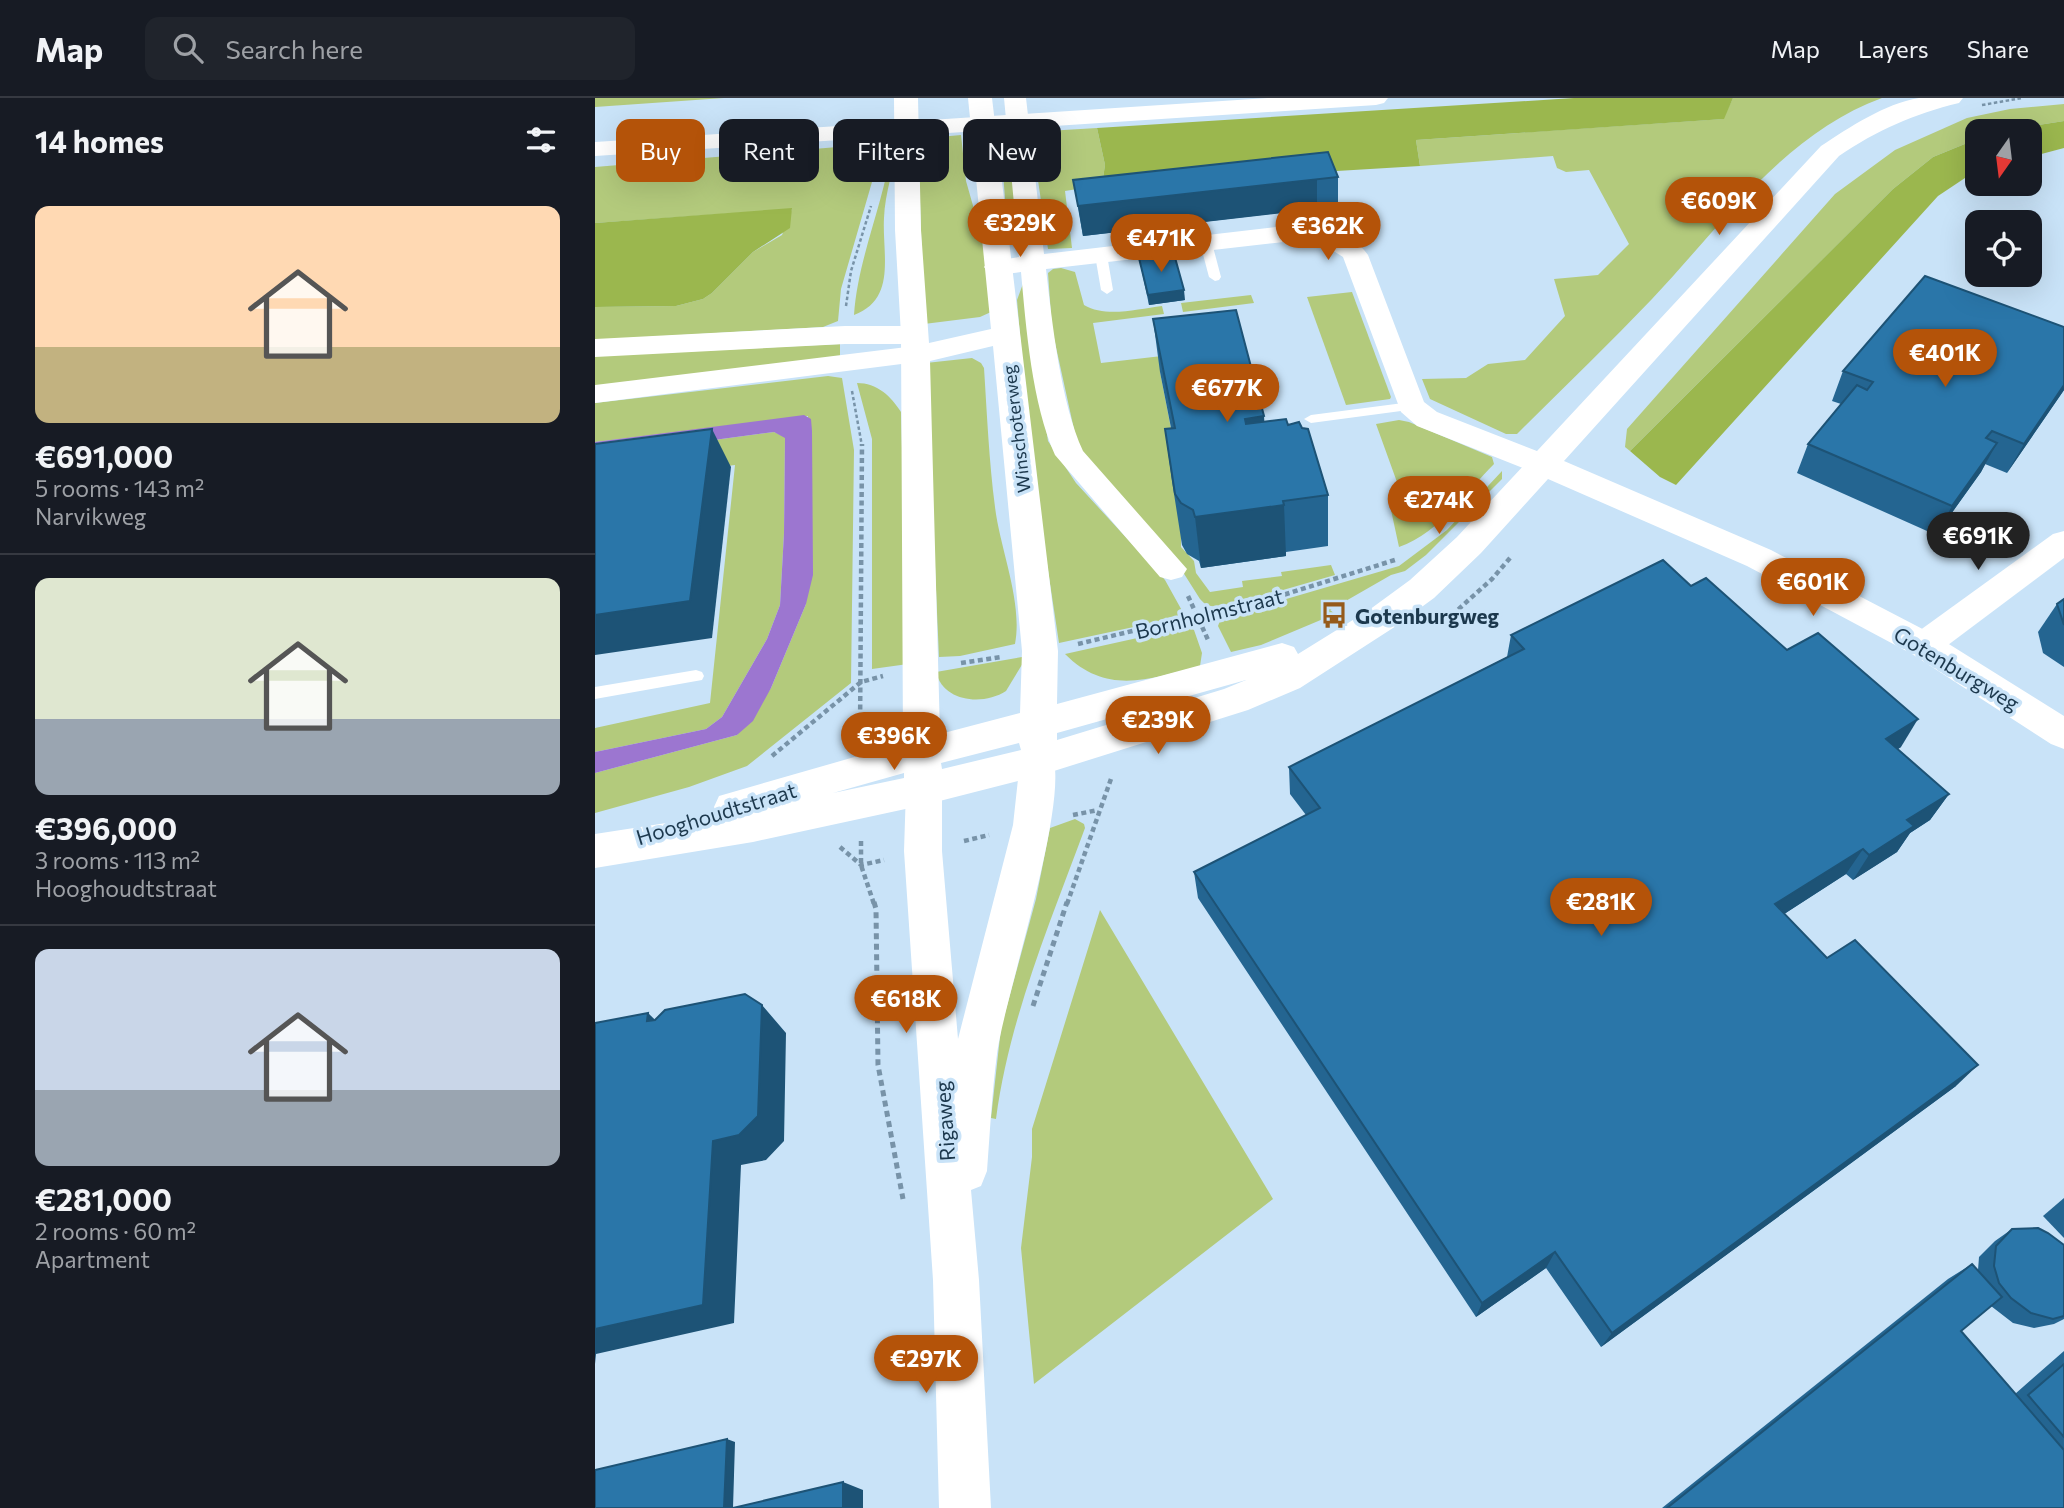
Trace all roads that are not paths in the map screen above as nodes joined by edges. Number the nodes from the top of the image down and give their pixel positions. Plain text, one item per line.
1 (1009, 98) edge
2 (1015, 98) edge
3 (1376, 98) edge
4 (1951, 98) edge
5 (967, 100) edge
6 (906, 102) edge
7 (819, 134) edge
8 (719, 140) edge
9 (719, 143) edge
10 (595, 149) edge
11 (595, 159) edge
12 (1206, 243) junction
13 (1101, 255) junction
14 (1033, 263) junction
15 (997, 267) junction
16 (1215, 277) dead end
17 (1107, 290) dead end
18 (1005, 335) junction
19 (915, 345) junction
20 (595, 348) edge
21 (595, 394) edge
22 (1412, 406) junction
23 (1311, 419) dead end
24 (1544, 465) junction
25 (2064, 542) edge
26 (1171, 569) dead end
27 (1924, 645) junction
28 (696, 676) dead end
29 (595, 692) edge
30 (2064, 734) edge
31 (1038, 742) junction
32 (923, 771) junction
33 (596, 851) edge
34 (956, 1280) junction
35 (965, 1508) edge

1 - 5 main road
2 - 14 street, Winschoterweg
3 - 7 main road
4 - 24 main road
5 - 15 main road, Winschoterweg
6 - 19 main road
8 - 10 main road
9 - 11 main road
12 - 13 street
12 - 16 lane
12 - 22 street
13 - 14 street
13 - 17 lane
14 - 15 street
14 - 26 street, Winschoterweg
15 - 18 main road, Winschoterweg
18 - 19 main road
18 - 31 main road, Winschoterweg
19 - 20 main road
19 - 21 main road
19 - 32 main road
22 - 23 lane
22 - 24 street
24 - 27 main road, Gotenburgweg
24 - 31 main road
25 - 27 street
27 - 30 main road, Gotenburgweg
28 - 29 lane
31 - 32 main road, Hooghoudtstraat
31 - 34 street, Rigaweg
32 - 33 main road, Hooghoudtstraat
32 - 34 street, Rigaweg
34 - 35 street, Rigaweg

